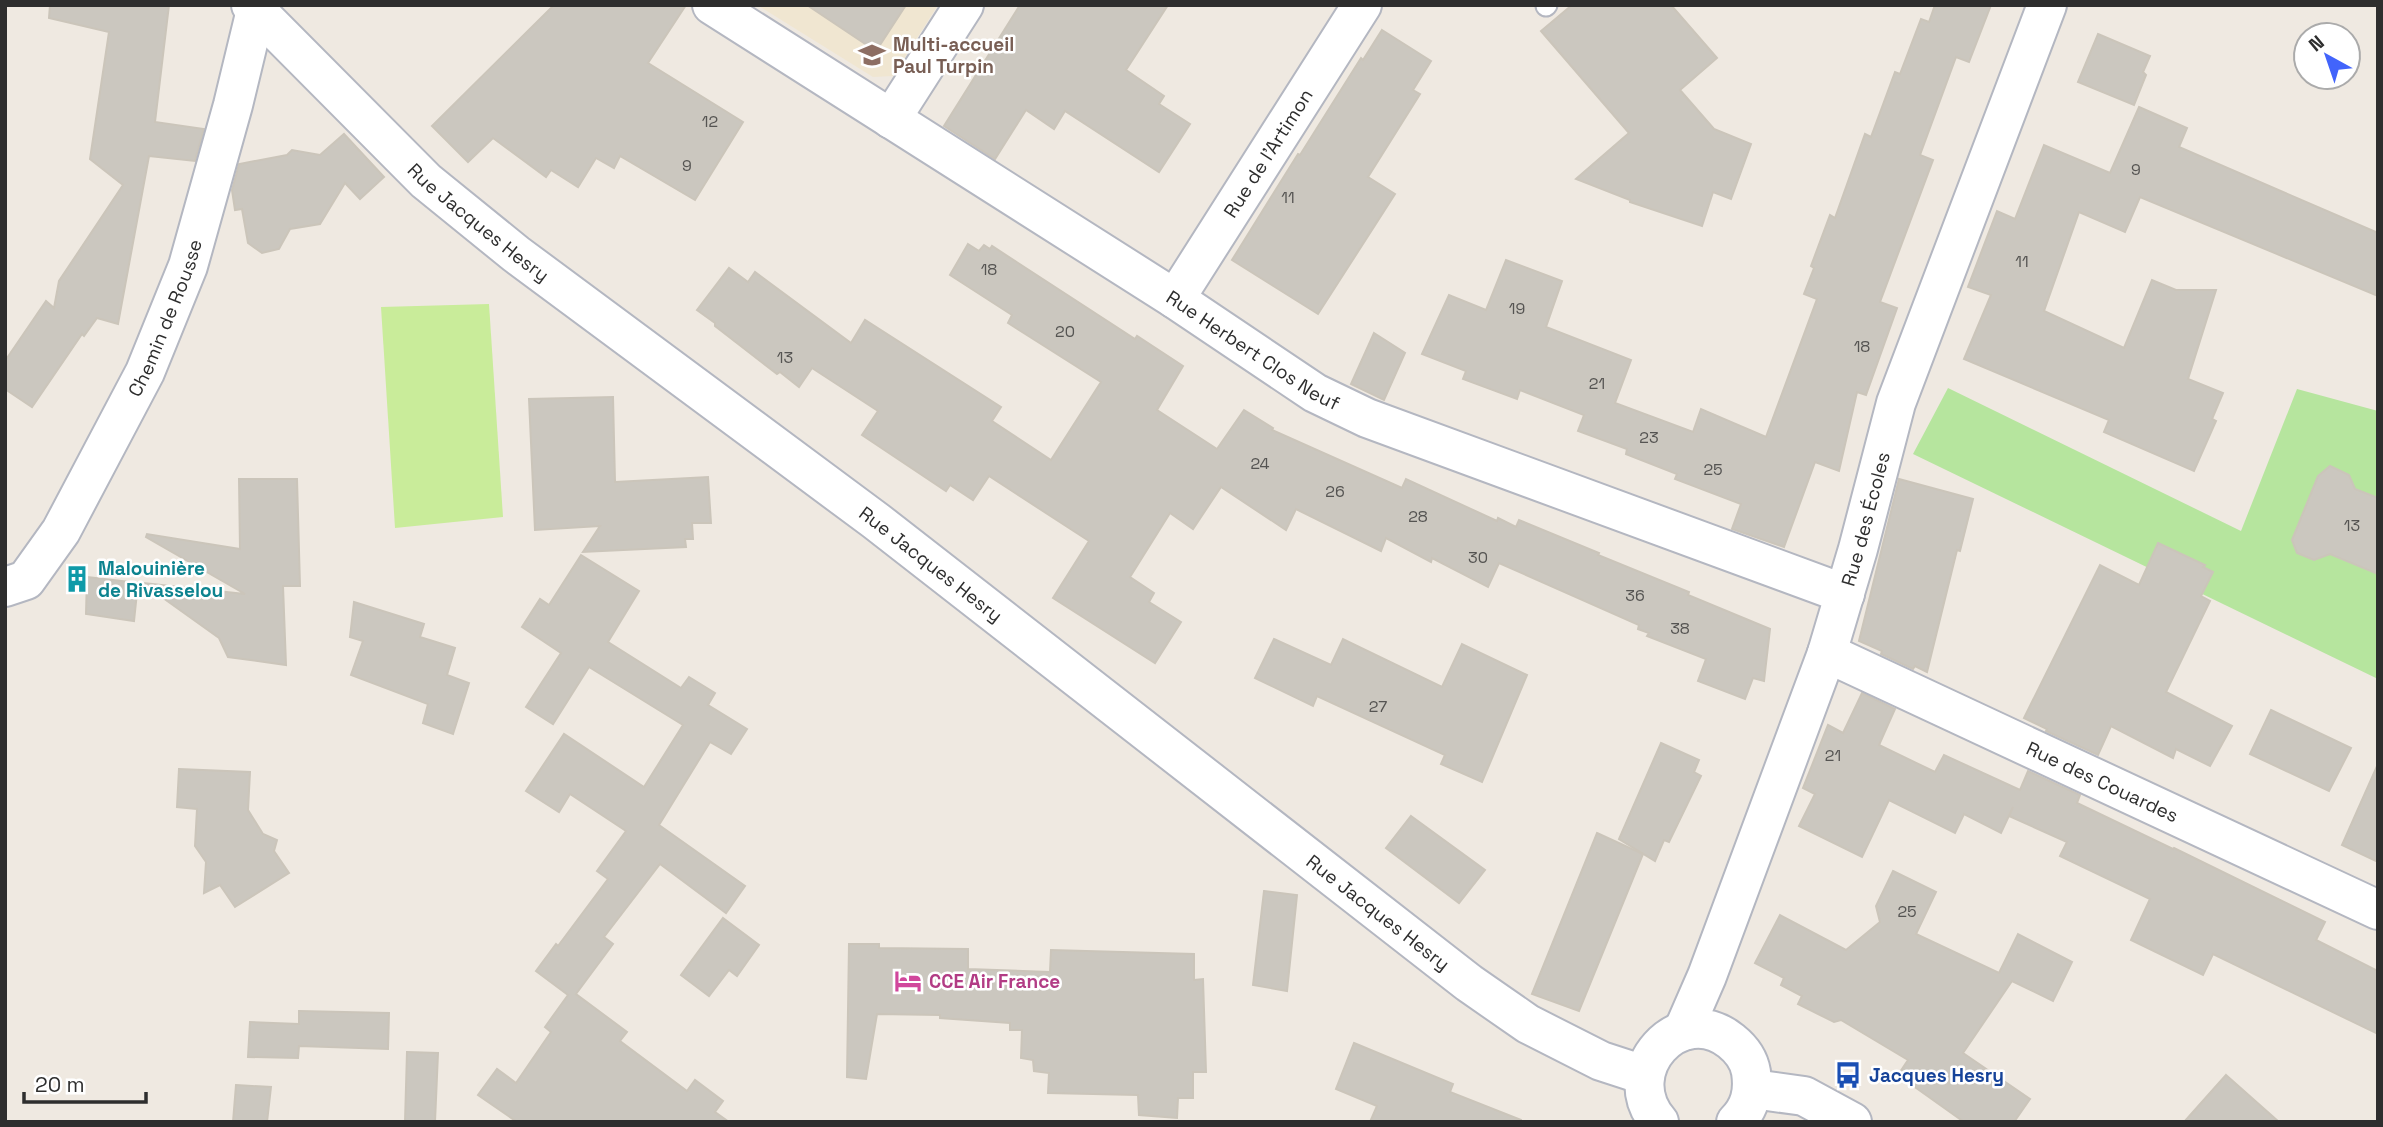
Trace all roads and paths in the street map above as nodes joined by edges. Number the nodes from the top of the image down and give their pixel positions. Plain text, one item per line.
1 (712, 5) edge
2 (964, 5) edge
3 (1362, 5) edge
4 (2047, 5) edge
5 (253, 8) edge
6 (891, 119) junction
7 (1175, 299) junction
8 (5, 587) edge
9 (1844, 594) junction
10 (1827, 653) junction
11 (2378, 910) edge
12 (1683, 1031) junction
13 (1644, 1075) junction
14 (1744, 1106) edge
15 (1659, 1122) edge
16 (1852, 1122) edge

1 - 6 street, Rue Herbert Clos Neuf
2 - 6 street
3 - 7 street, Rue de l'Artimon
4 - 9 street, Rue des Écoles
5 - 8 street, Chemin de Rousse
5 - 13 street, Rue Jacques Hesry
6 - 7 street, Rue Herbert Clos Neuf
7 - 9 street, Rue Herbert Clos Neuf
9 - 10 street, Rue des Écoles
10 - 11 street, Rue des Couardes
10 - 12 street, Rue des Écoles
12 - 13 street
12 - 14 street
13 - 15 street
14 - 16 street

